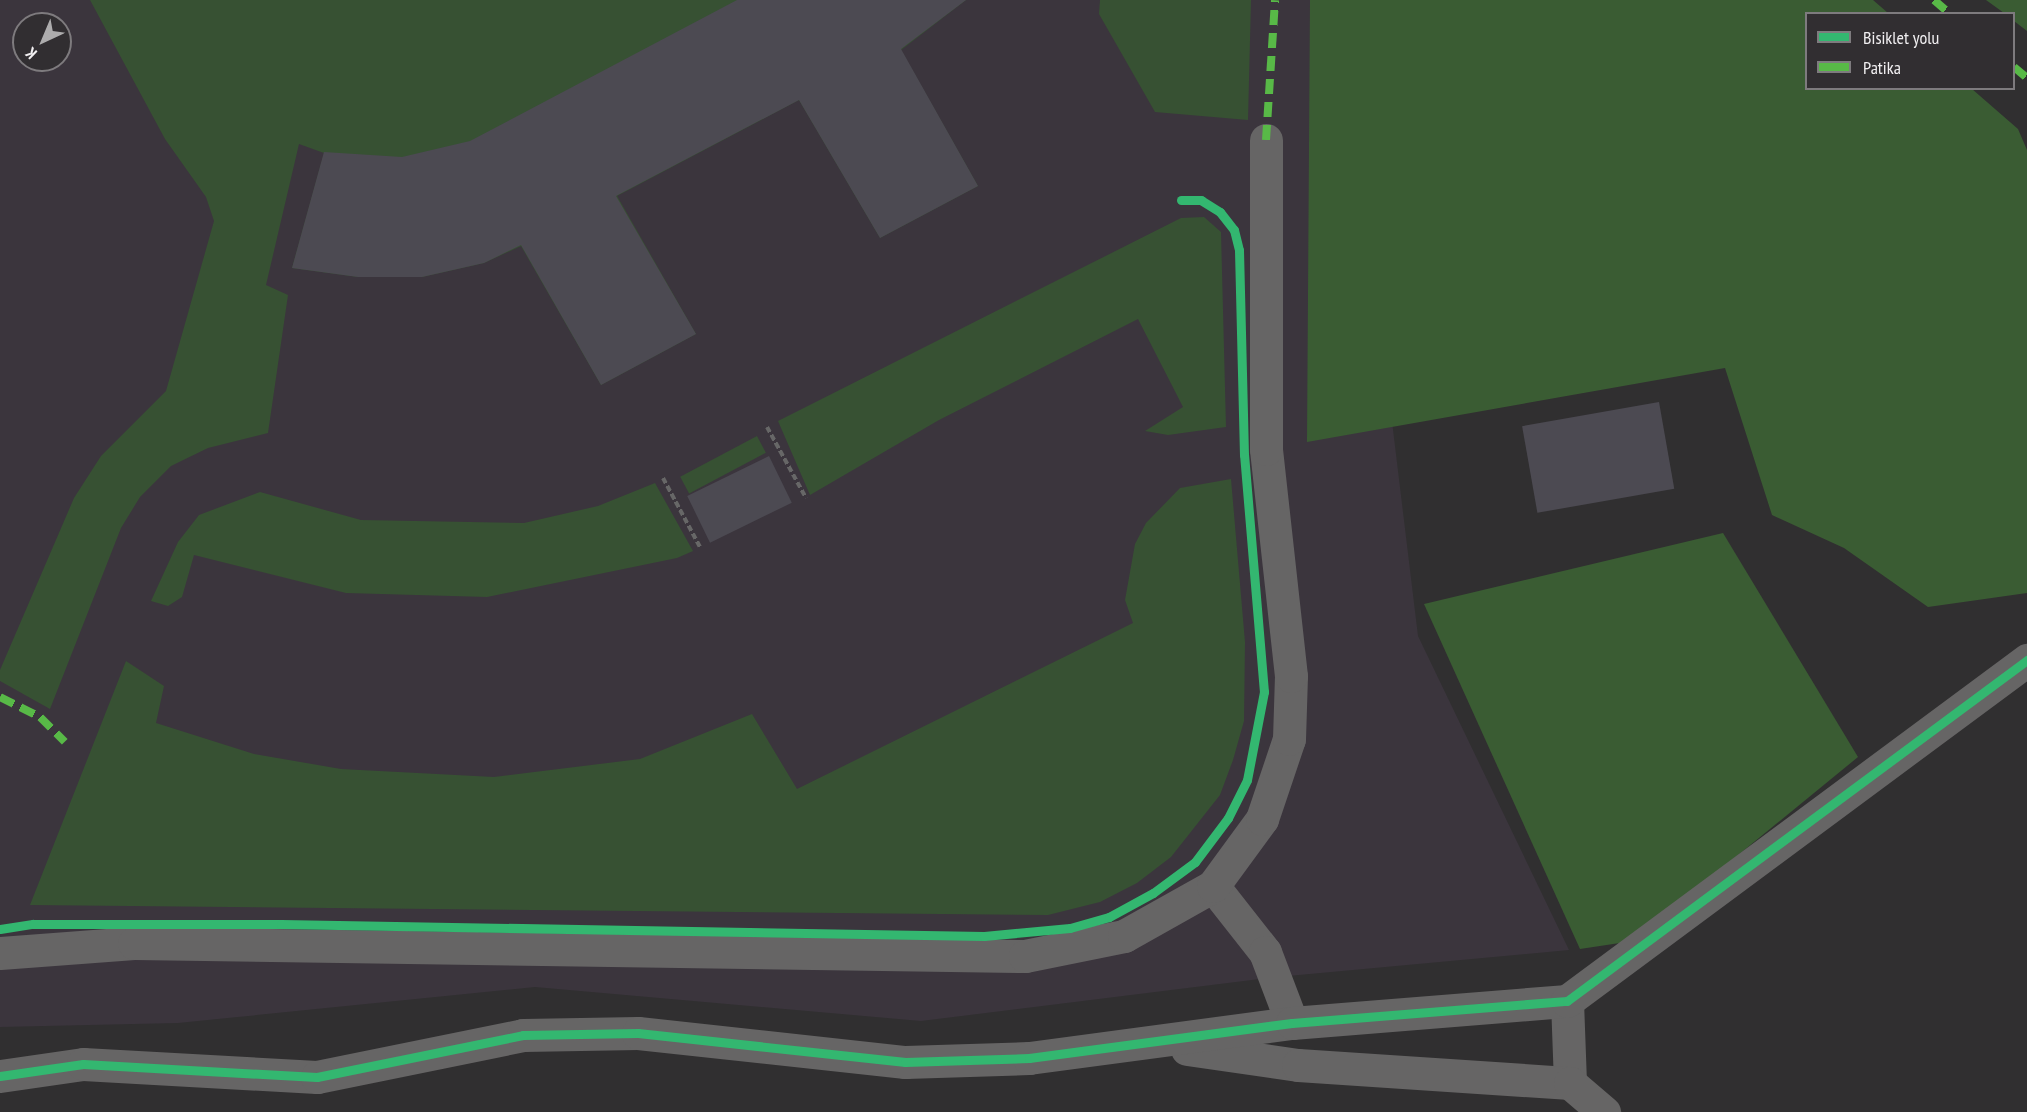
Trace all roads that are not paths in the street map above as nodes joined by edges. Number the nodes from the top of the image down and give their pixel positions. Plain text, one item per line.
1 (1266, 140) dead end
2 (2027, 660) edge
3 (1213, 886) junction
4 (0, 953) edge
5 (1567, 1001) junction
6 (1292, 1023) junction
7 (1149, 1044) junction
8 (0, 1076) edge
9 (1570, 1083) junction
10 (1604, 1112) edge

1 - 3 street
2 - 5 street
3 - 4 street
3 - 6 street
5 - 6 street
5 - 9 street
6 - 7 street
7 - 8 street
7 - 9 street
9 - 10 street

